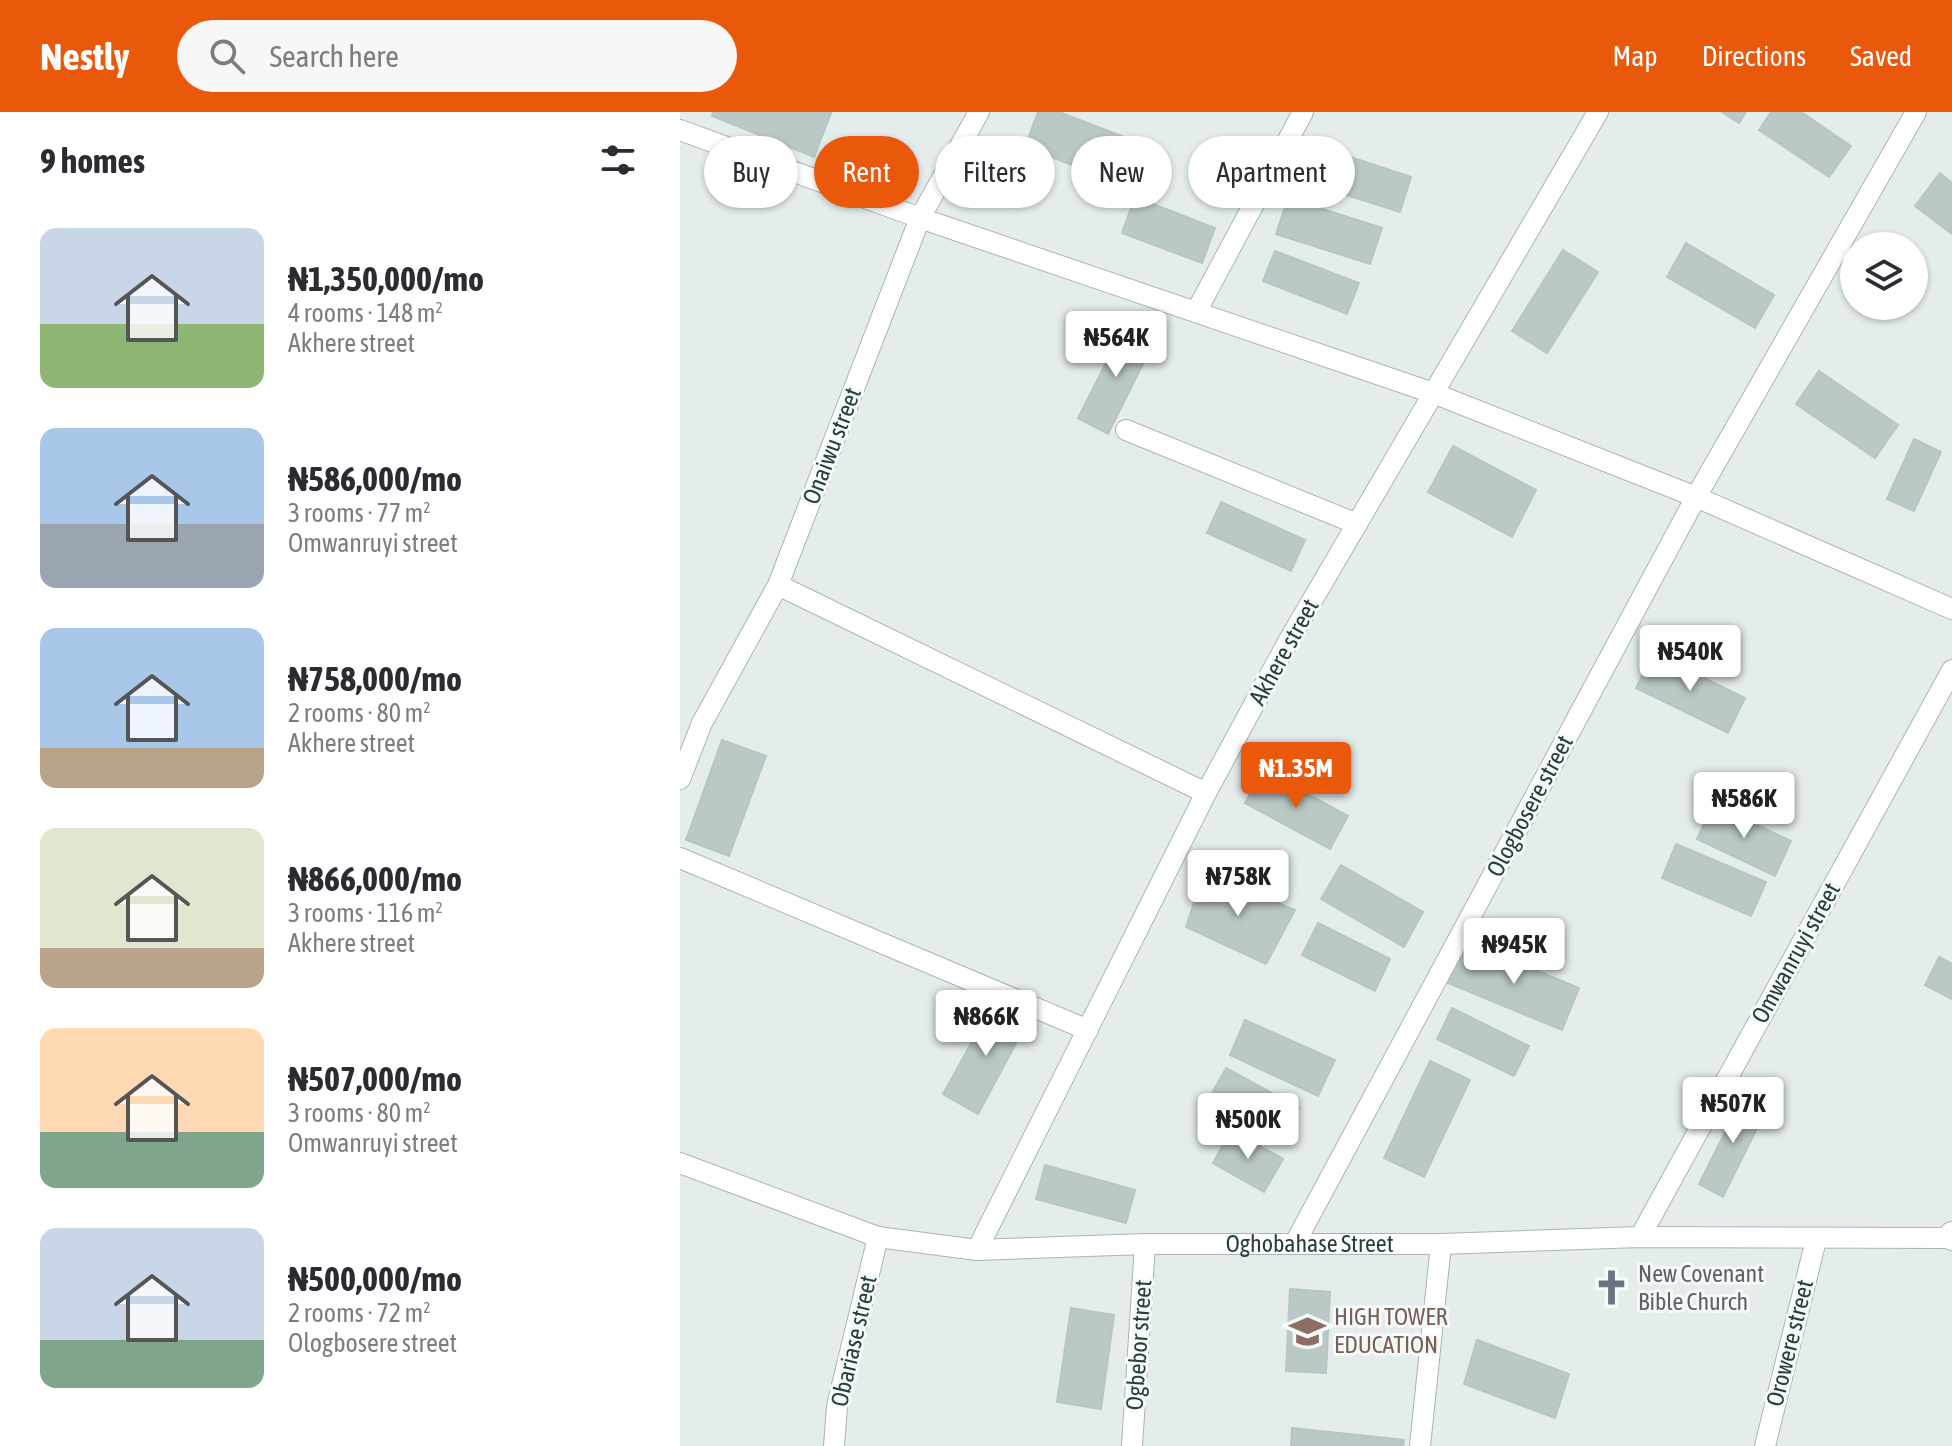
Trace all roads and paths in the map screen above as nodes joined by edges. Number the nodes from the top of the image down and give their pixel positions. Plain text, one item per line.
1 (687, 112) edge
2 (979, 112) edge
3 (1303, 112) edge
4 (1598, 112) edge
5 (1916, 112) edge
6 (680, 128) edge
7 (920, 218) junction
8 (1196, 312) junction
9 (1433, 393) junction
10 (1126, 430) dead end
11 (1696, 497) junction
12 (1357, 524) junction
13 (778, 585) junction
14 (1952, 609) edge
15 (1952, 670) edge
16 (680, 779) edge
17 (1206, 793) junction
18 (680, 858) edge
19 (1088, 1030) junction
20 (680, 1163) edge
21 (878, 1237) junction
22 (1640, 1237) junction
23 (1951, 1237) edge
24 (1816, 1240) junction
25 (1295, 1243) junction
26 (1145, 1244) junction
27 (1441, 1244) junction
28 (977, 1250) junction
29 (834, 1446) edge
30 (1132, 1446) edge
31 (1420, 1446) edge
32 (1765, 1446) edge

1 - 6 street
2 - 7 street, Onaiwu street
3 - 8 street
4 - 9 street, Akhere street
5 - 11 street, Ologbosere street
6 - 7 street
7 - 8 street
7 - 13 street, Onaiwu street
8 - 9 street
9 - 11 street
9 - 12 street, Akhere street
10 - 12 street
11 - 14 street
11 - 25 street, Ologbosere street
12 - 17 street, Akhere street
13 - 16 street, Onaiwu street
13 - 17 street
15 - 22 street, Omwanruyi street
17 - 19 street, Akhere street
18 - 19 street
19 - 28 street, Akhere street
20 - 21 street, Oghobahase Street
21 - 28 street, Oghobahase Street
21 - 29 street, Obariase street
22 - 24 street, Oghobahase Street
22 - 27 street, Oghobahase Street
23 - 24 street, Oghobahase Street
24 - 32 street, Orowere street
25 - 26 street, Oghobahase Street
25 - 27 street, Oghobahase Street
26 - 28 street, Oghobahase Street
26 - 30 street, Ogbebor street
27 - 31 street

